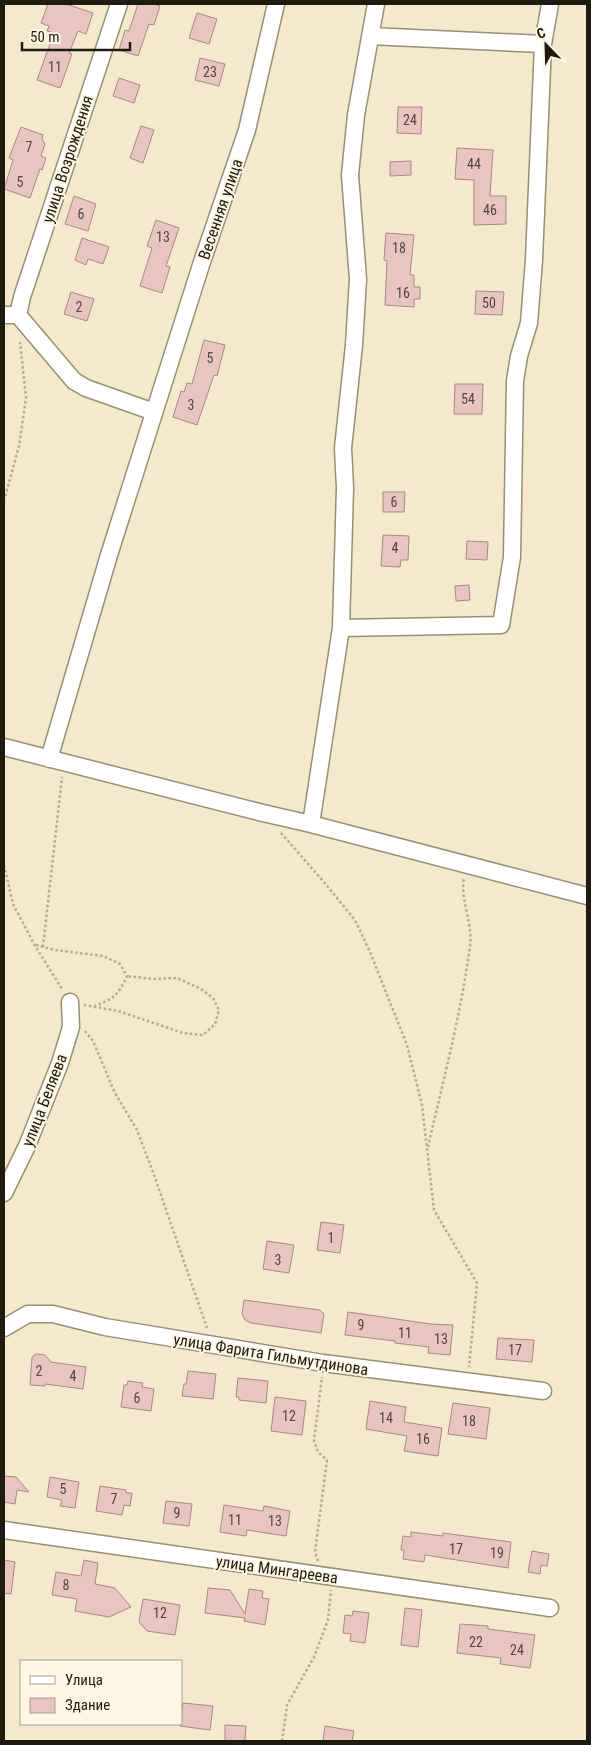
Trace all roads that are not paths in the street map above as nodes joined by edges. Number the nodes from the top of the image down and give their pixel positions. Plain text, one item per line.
1 (119, 4) edge
2 (276, 4) edge
3 (376, 4) edge
4 (550, 4) edge
5 (370, 36) junction
6 (543, 44) junction
7 (11, 315) edge
8 (154, 412) junction
9 (342, 628) junction
10 (4, 747) edge
11 (57, 760) junction
12 (311, 824) junction
13 (587, 896) edge
14 (70, 1002) road end
15 (4, 1193) edge
16 (4, 1328) edge
17 (543, 1391) dead end
18 (4, 1530) edge
19 (550, 1608) dead end

1 - 7 street, улица Возрождения
2 - 8 street, Весенняя улица
3 - 5 street
4 - 6 street
5 - 6 street
5 - 9 street
6 - 9 street
7 - 8 street
8 - 11 street, Весенняя улица
9 - 12 street
10 - 11 street
11 - 12 street
12 - 13 street
14 - 15 street, улица Беляева
16 - 17 street, улица Фарита Гильмутдинова
18 - 19 street, улица Мингареева

